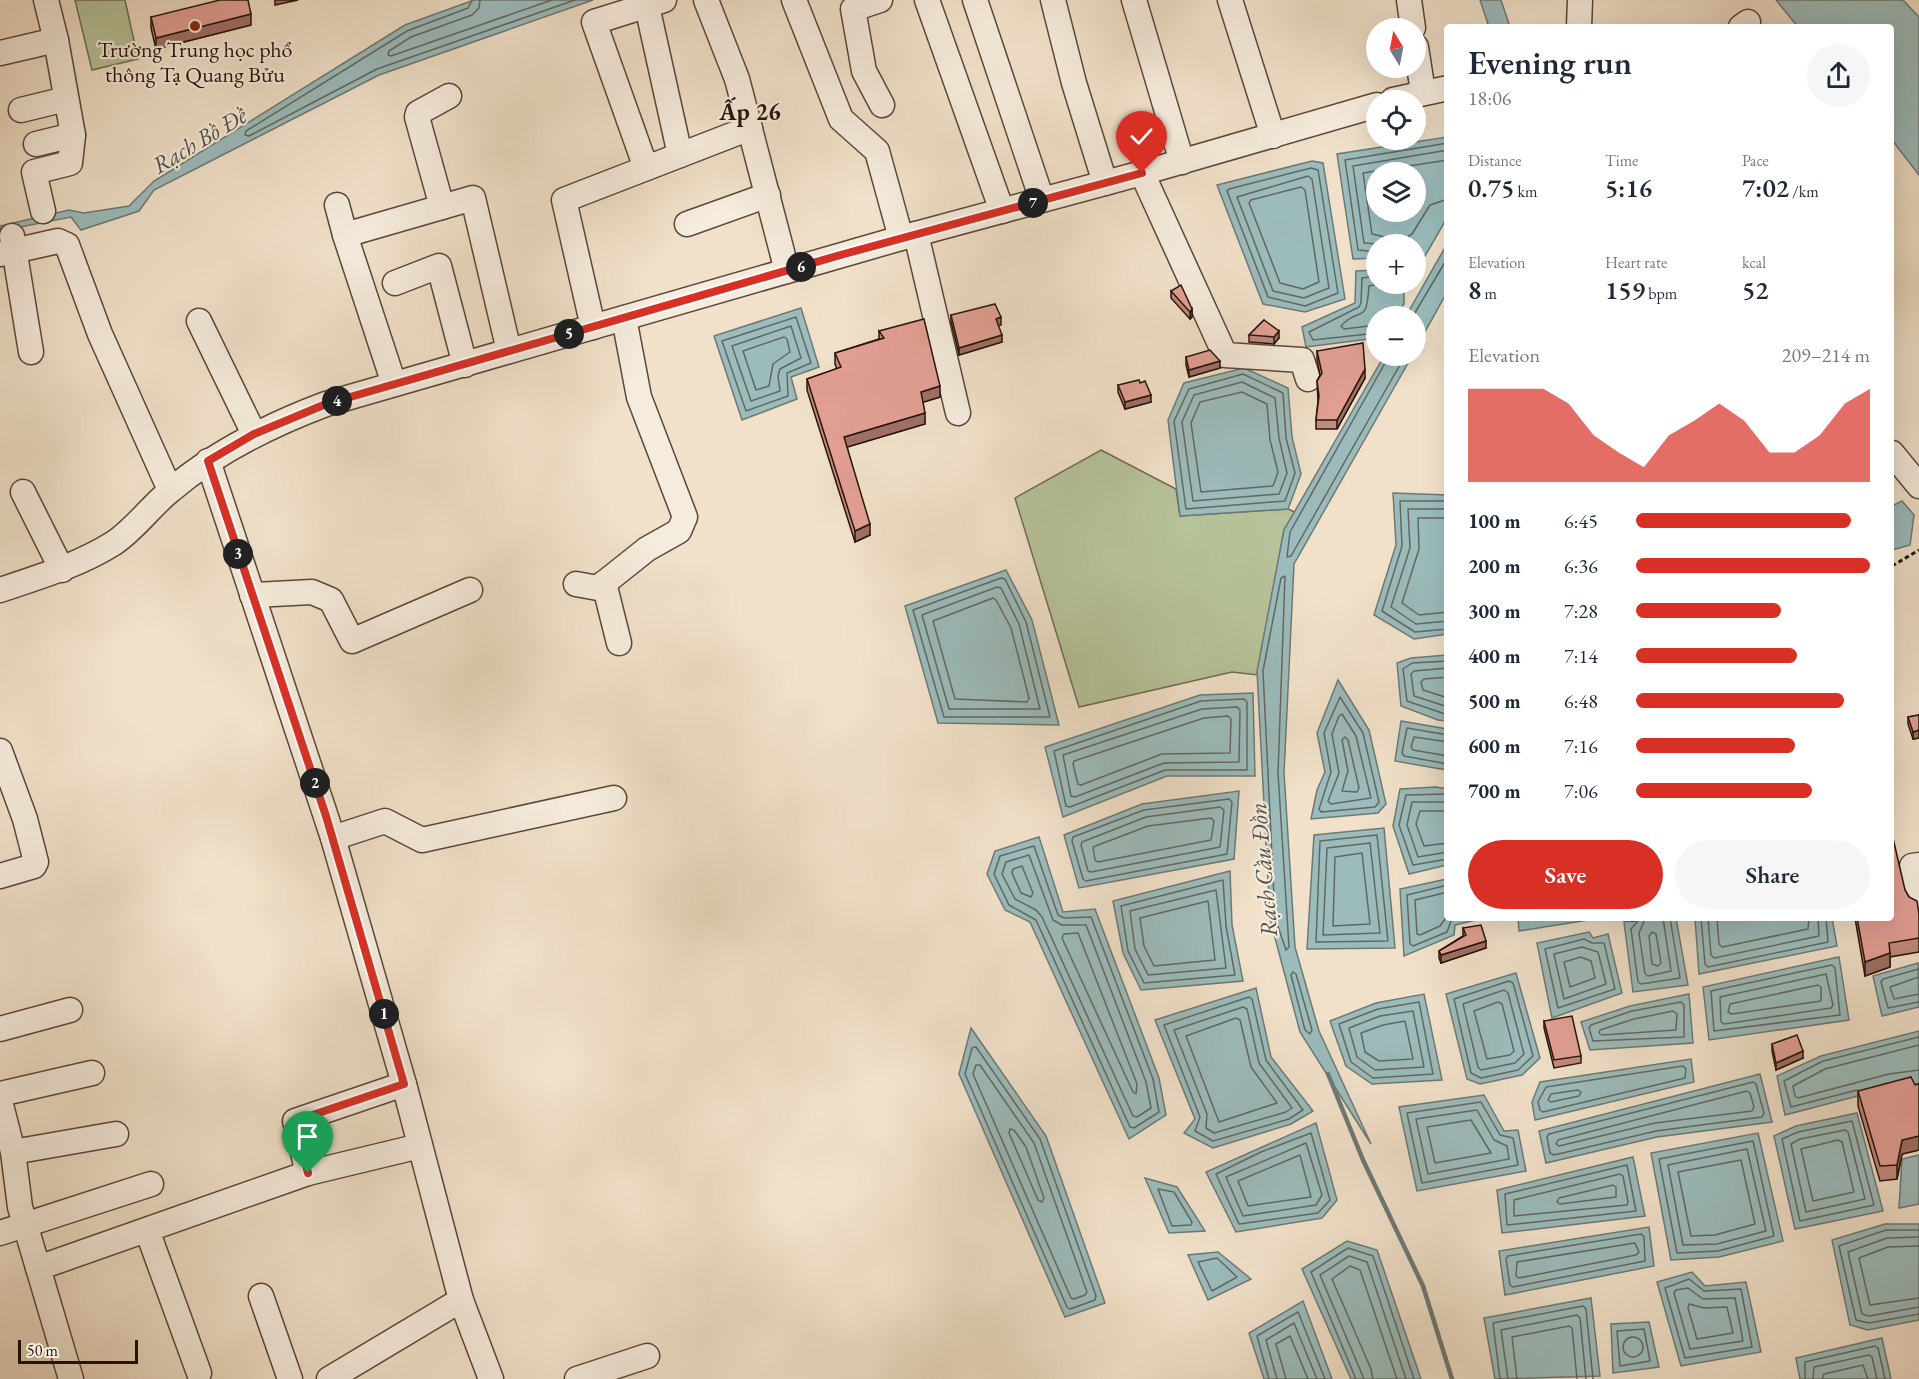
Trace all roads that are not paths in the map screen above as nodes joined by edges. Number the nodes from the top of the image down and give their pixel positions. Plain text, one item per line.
1 (46, 0) edge
2 (706, 0) edge
3 (794, 0) edge
4 (880, 0) edge
5 (927, 0) edge
6 (975, 0) edge
7 (1053, 0) edge
8 (1134, 0) edge
9 (1230, 0) edge
10 (1408, 0) edge
11 (1580, 0) edge
12 (655, 3) edge
13 (1411, 18) edge
14 (1579, 24) edge
15 (56, 40) junction
16 (0, 53) edge
17 (1444, 89) edge
18 (1426, 92) edge
19 (449, 96) dead end
20 (66, 99) junction
21 (882, 105) dead end
22 (1366, 108) edge
23 (21, 110) dead end
24 (750, 128) junction
25 (73, 135) junction
26 (1273, 136) junction
27 (36, 144) dead end
28 (680, 155) junction
29 (1182, 162) junction
30 (646, 168) junction
31 (1142, 173) junction
32 (1105, 183) junction
33 (768, 195) junction
34 (1042, 200) junction
35 (337, 205) dead end
36 (442, 207) junction
37 (43, 211) dead end
38 (1002, 211) junction
39 (687, 224) dead end
40 (345, 235) junction
41 (909, 236) junction
42 (9, 247) edge
43 (787, 271) junction
44 (395, 283) dead end
45 (624, 318) junction
46 (199, 321) dead end
47 (593, 327) junction
48 (509, 351) junction
49 (31, 352) dead end
50 (465, 365) junction
51 (1308, 379) dead end
52 (394, 384) junction
53 (958, 413) dead end
54 (254, 434) junction
55 (1894, 455) edge
56 (208, 461) junction
57 (1919, 486) edge
58 (170, 490) junction
59 (23, 492) dead end
60 (62, 570) junction
61 (604, 583) junction
62 (576, 584) dead end
63 (0, 590) edge
64 (470, 590) dead end
65 (252, 595) junction
66 (619, 643) dead end
67 (0, 751) edge
68 (614, 798) dead end
69 (333, 838) junction
70 (1919, 865) edge
71 (0, 876) edge
72 (1919, 902) edge
73 (70, 1010) dead end
74 (0, 1029) edge
75 (92, 1073) dead end
76 (404, 1084) junction
77 (0, 1095) edge
78 (0, 1101) edge
79 (116, 1134) dead end
80 (420, 1146) junction
81 (13, 1152) junction
82 (308, 1173) junction
83 (151, 1184) dead end
84 (25, 1223) junction
85 (147, 1230) junction
86 (0, 1233) edge
87 (38, 1268) junction
88 (261, 1296) dead end
89 (461, 1300) junction
90 (647, 1356) dead end
91 (199, 1373) dead end
92 (71, 1379) edge
93 (291, 1379) edge
94 (329, 1379) edge
95 (491, 1379) edge
96 (577, 1379) edge

1 - 15 street
2 - 24 street
3 - 41 street
4 - 21 street
5 - 38 street
6 - 34 street
7 - 32 street
8 - 29 street
9 - 26 street
10 - 13 street
11 - 14 street
12 - 28 street
12 - 30 street
15 - 16 street
15 - 20 street
17 - 18 street
19 - 36 street
20 - 23 street
20 - 25 street
22 - 26 street
24 - 28 street
24 - 33 street
25 - 27 street
25 - 37 street
26 - 29 street
28 - 30 street
29 - 31 street
30 - 47 street
31 - 32 street
31 - 51 street
32 - 34 street
33 - 39 street
33 - 43 street
34 - 38 street
35 - 40 street
36 - 40 street
36 - 48 street
38 - 41 street
40 - 52 street
41 - 43 street
41 - 53 street
42 - 49 street
42 - 58 street
43 - 45 street
44 - 50 street
45 - 47 street
45 - 61 street
46 - 54 street
47 - 48 street
48 - 50 street
50 - 52 street
52 - 54 street
54 - 56 street
55 - 57 street
56 - 58 street
56 - 65 street
58 - 60 street
59 - 60 street
60 - 63 street
61 - 62 street
61 - 66 street
64 - 65 street
65 - 69 street
67 - 71 street
68 - 69 street
69 - 76 street
70 - 72 street
73 - 74 street
75 - 77 street
76 - 80 street
76 - 82 street
78 - 81 street
79 - 81 street
80 - 82 street
80 - 89 street
81 - 84 street
82 - 85 street
83 - 84 street
84 - 86 street
84 - 87 street
85 - 87 street
85 - 91 street
87 - 92 street
88 - 93 street
89 - 94 street
89 - 95 street
90 - 96 street

